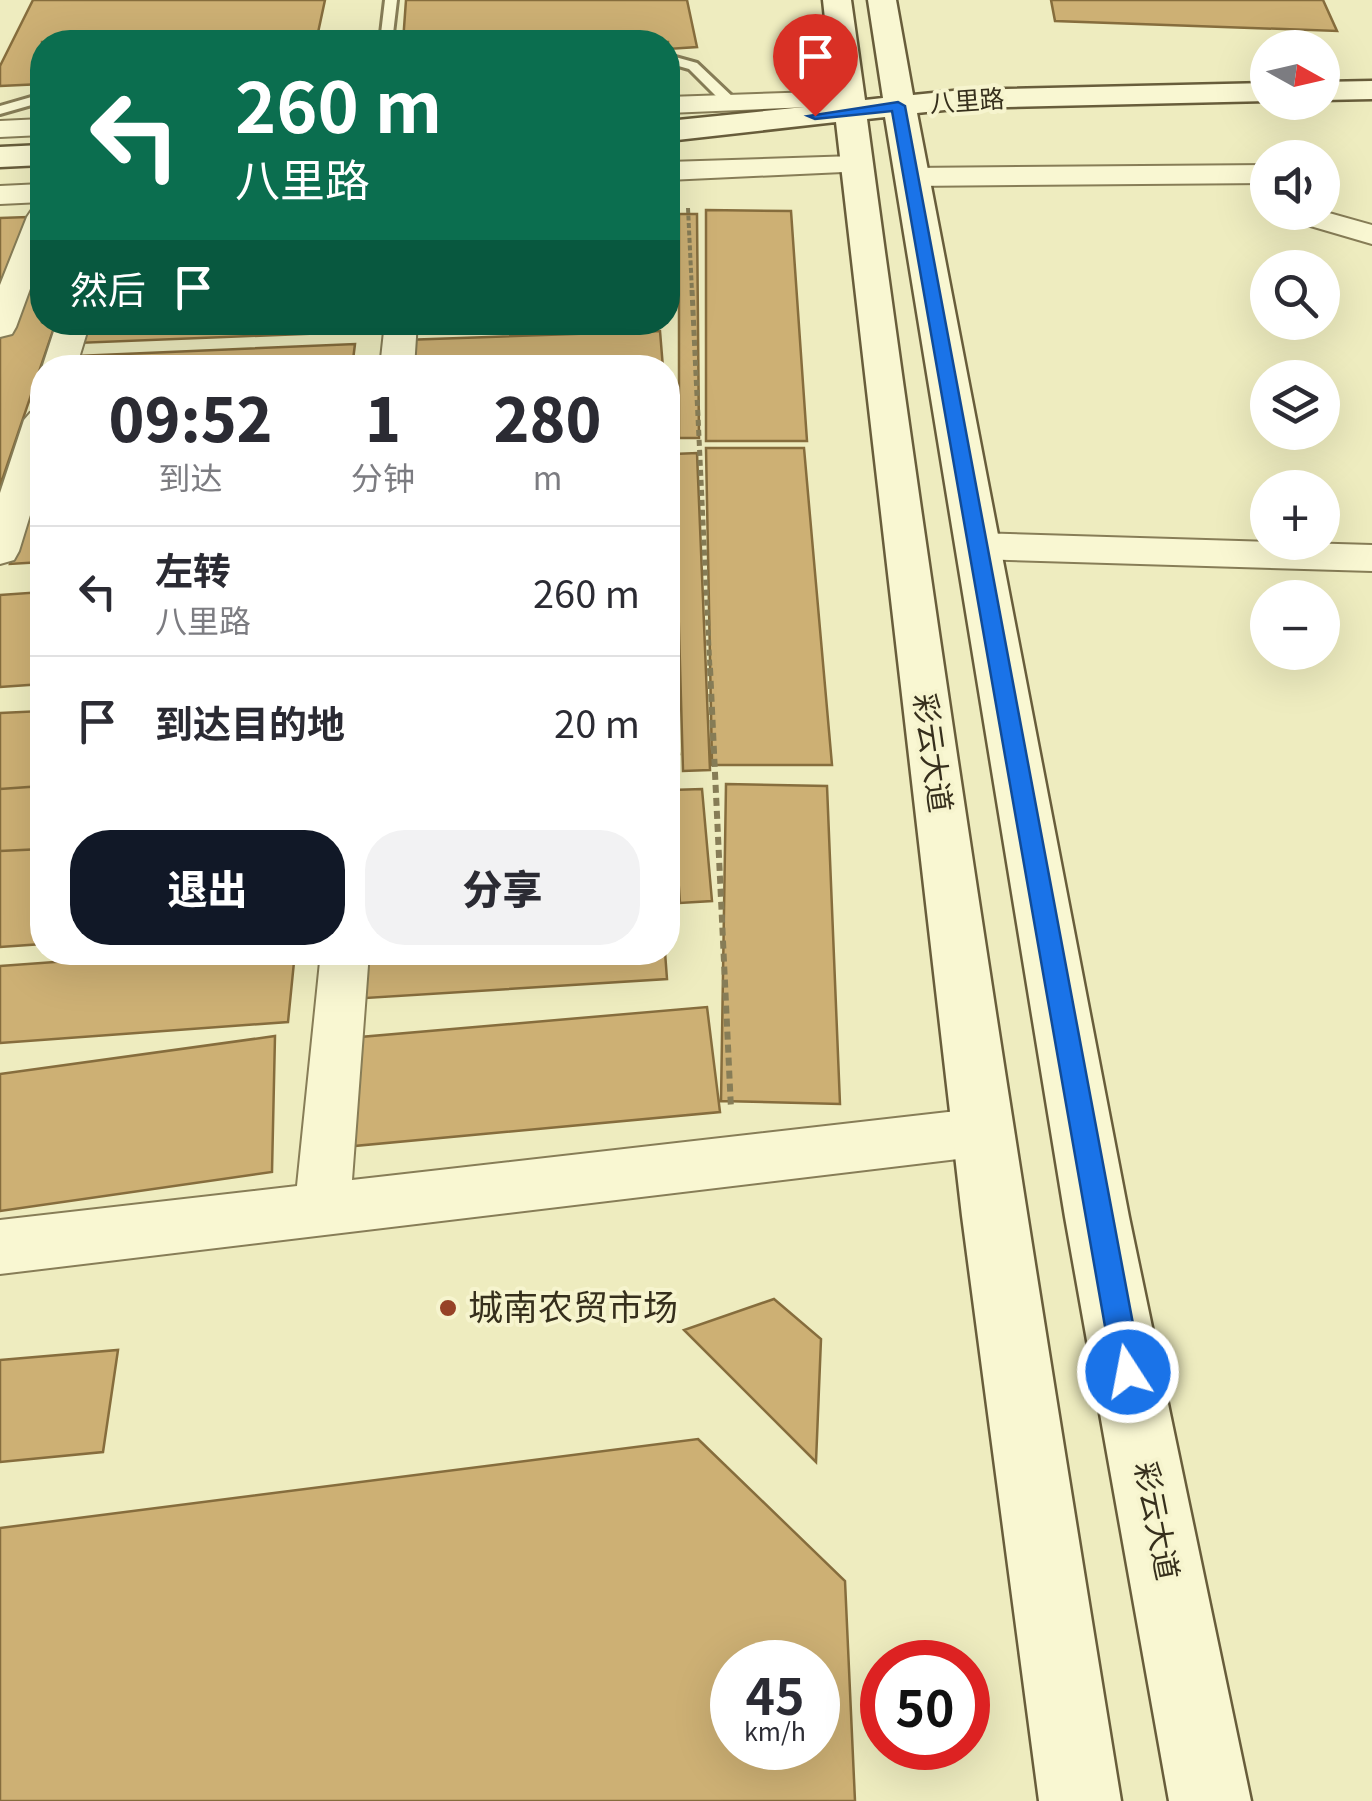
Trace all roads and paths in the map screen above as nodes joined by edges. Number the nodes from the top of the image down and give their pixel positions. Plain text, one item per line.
1 (392, 0) edge
2 (837, 0) edge
3 (882, 0) edge
4 (388, 30) edge
5 (680, 63) edge
6 (1372, 90) edge
7 (1340, 91) edge
8 (1250, 92) edge
9 (30, 101) edge
10 (732, 102) junction
11 (680, 104) edge
12 (865, 105) junction
13 (0, 110) edge
14 (30, 127) edge
15 (0, 128) edge
16 (680, 130) edge
17 (30, 156) edge
18 (0, 157) edge
19 (855, 165) junction
20 (680, 171) edge
21 (1250, 174) edge
22 (910, 177) junction
23 (30, 193) edge
24 (0, 194) edge
25 (680, 223) edge
26 (1340, 226) edge
27 (1372, 235) edge
28 (30, 248) edge
29 (0, 327) edge
30 (30, 457) edge
31 (975, 546) junction
32 (0, 551) edge
33 (1372, 558) edge
34 (344, 965) edge
35 (982, 1132) junction
36 (734, 1161) junction
37 (322, 1209) junction
38 (0, 1246) edge
39 (1080, 1801) edge
40 (1210, 1801) edge

1 - 4 lane
2 - 12 main road, 彩云大道
3 - 12 main road, 彩云大道
5 - 10 lane
6 - 7 main road
8 - 12 main road, 八里路
9 - 13 lane
10 - 11 street
10 - 12 street
12 - 16 main road, 八里路
12 - 19 main road, 彩云大道
12 - 22 main road, 彩云大道
14 - 15 street
17 - 18 main road
19 - 20 street
19 - 35 main road, 彩云大道
21 - 22 street
22 - 31 main road, 彩云大道
23 - 24 street
25 - 36 path
26 - 27 street
28 - 29 street
30 - 32 street
31 - 33 street
31 - 40 main road, 彩云大道
34 - 37 street
35 - 36 street
35 - 39 main road, 彩云大道
36 - 37 street
37 - 38 street

